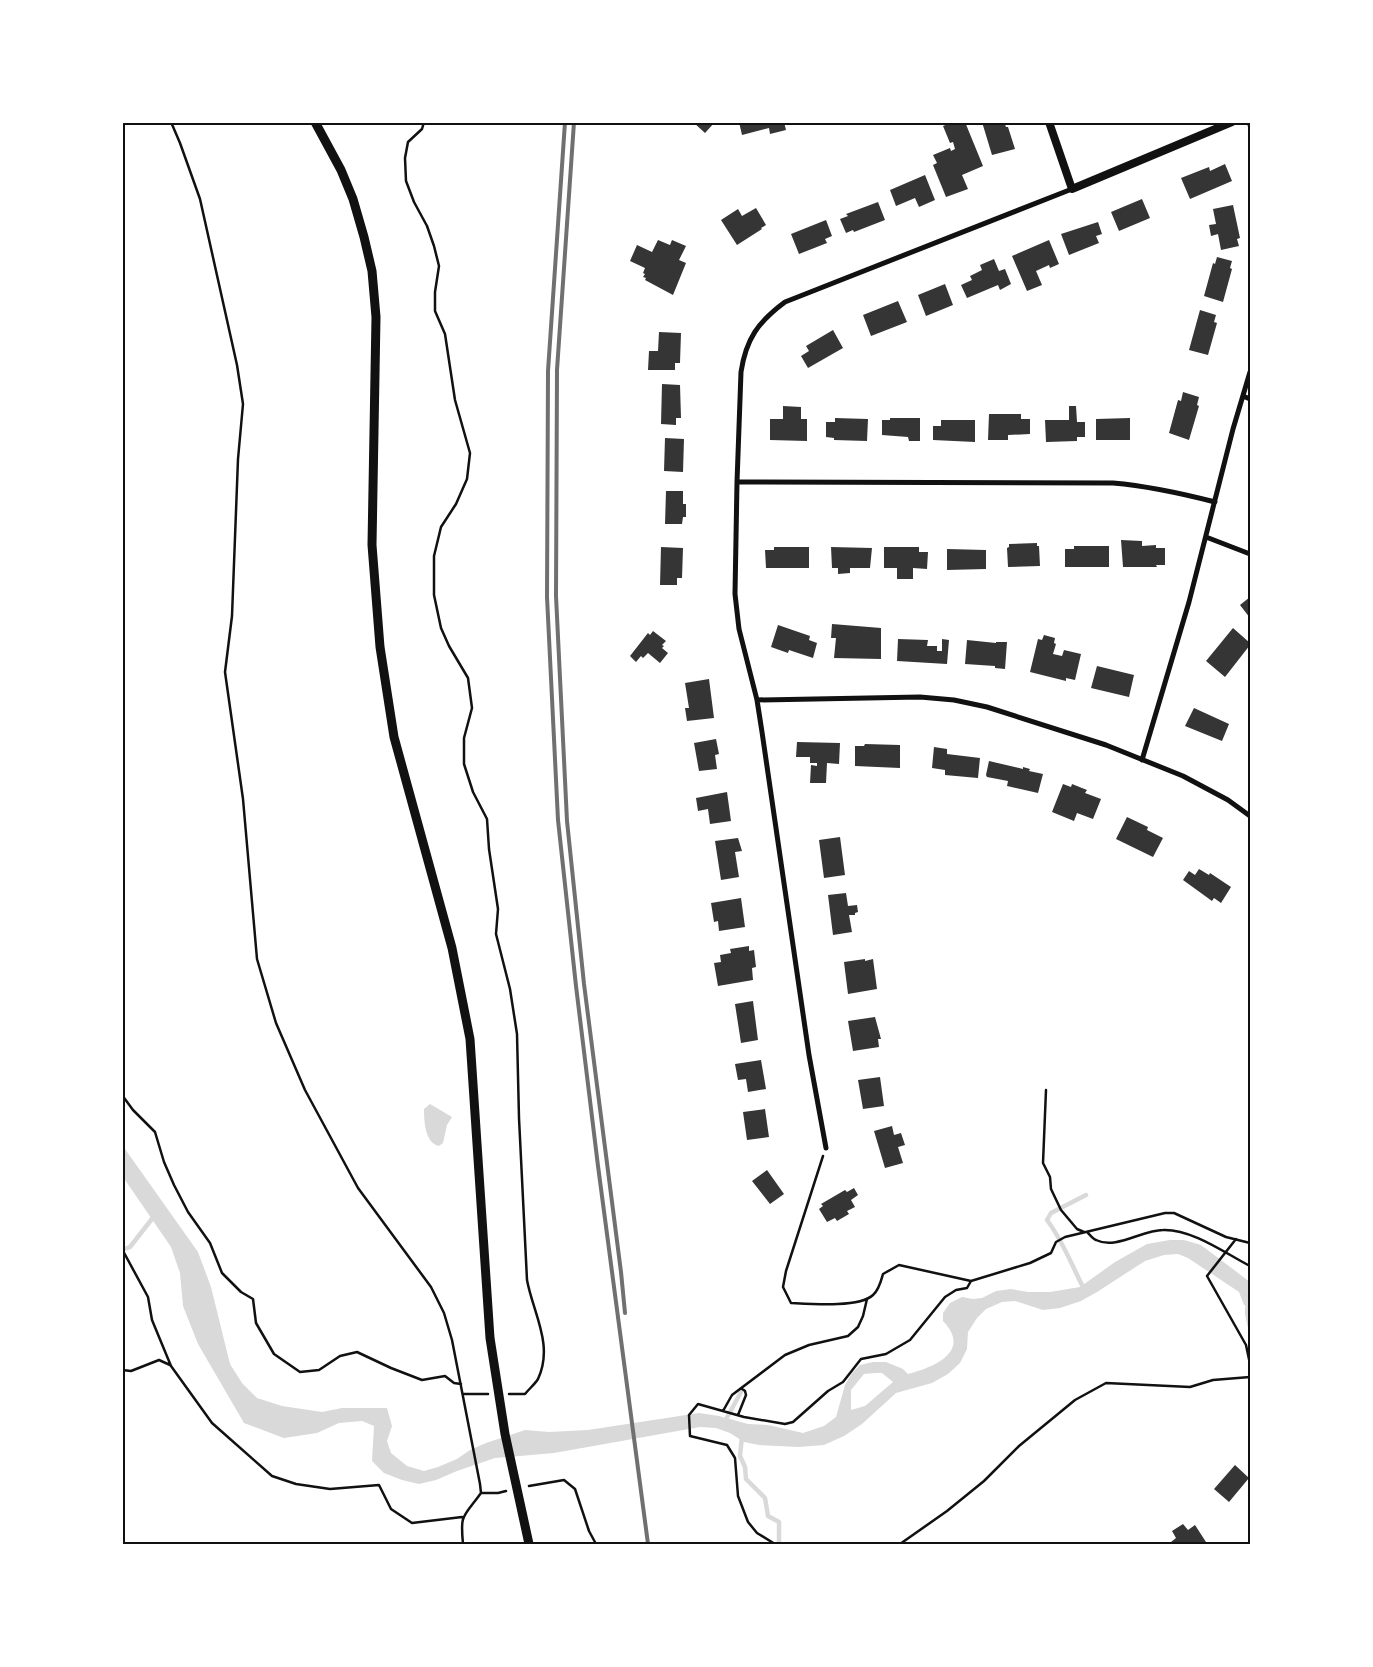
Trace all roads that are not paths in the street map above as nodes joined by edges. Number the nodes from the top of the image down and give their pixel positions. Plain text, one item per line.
1 (315, 122) edge
2 (1049, 122) edge
3 (1232, 122) edge
4 (1072, 189) junction
5 (1250, 372) edge
6 (1243, 396) junction
7 (1250, 399) edge
8 (736, 482) junction
9 (1215, 502) junction
10 (1206, 537) junction
11 (1250, 554) edge
12 (757, 700) junction
13 (1142, 760) junction
14 (1250, 816) edge
15 (826, 1148) road end
16 (529, 1544) edge

1 - 16 main road
2 - 4 street
3 - 4 street
4 - 8 street
5 - 6 street
6 - 7 street
6 - 9 street
8 - 9 street
8 - 12 street
9 - 10 street
10 - 11 street
10 - 13 street
12 - 13 street
12 - 15 street
13 - 14 street

